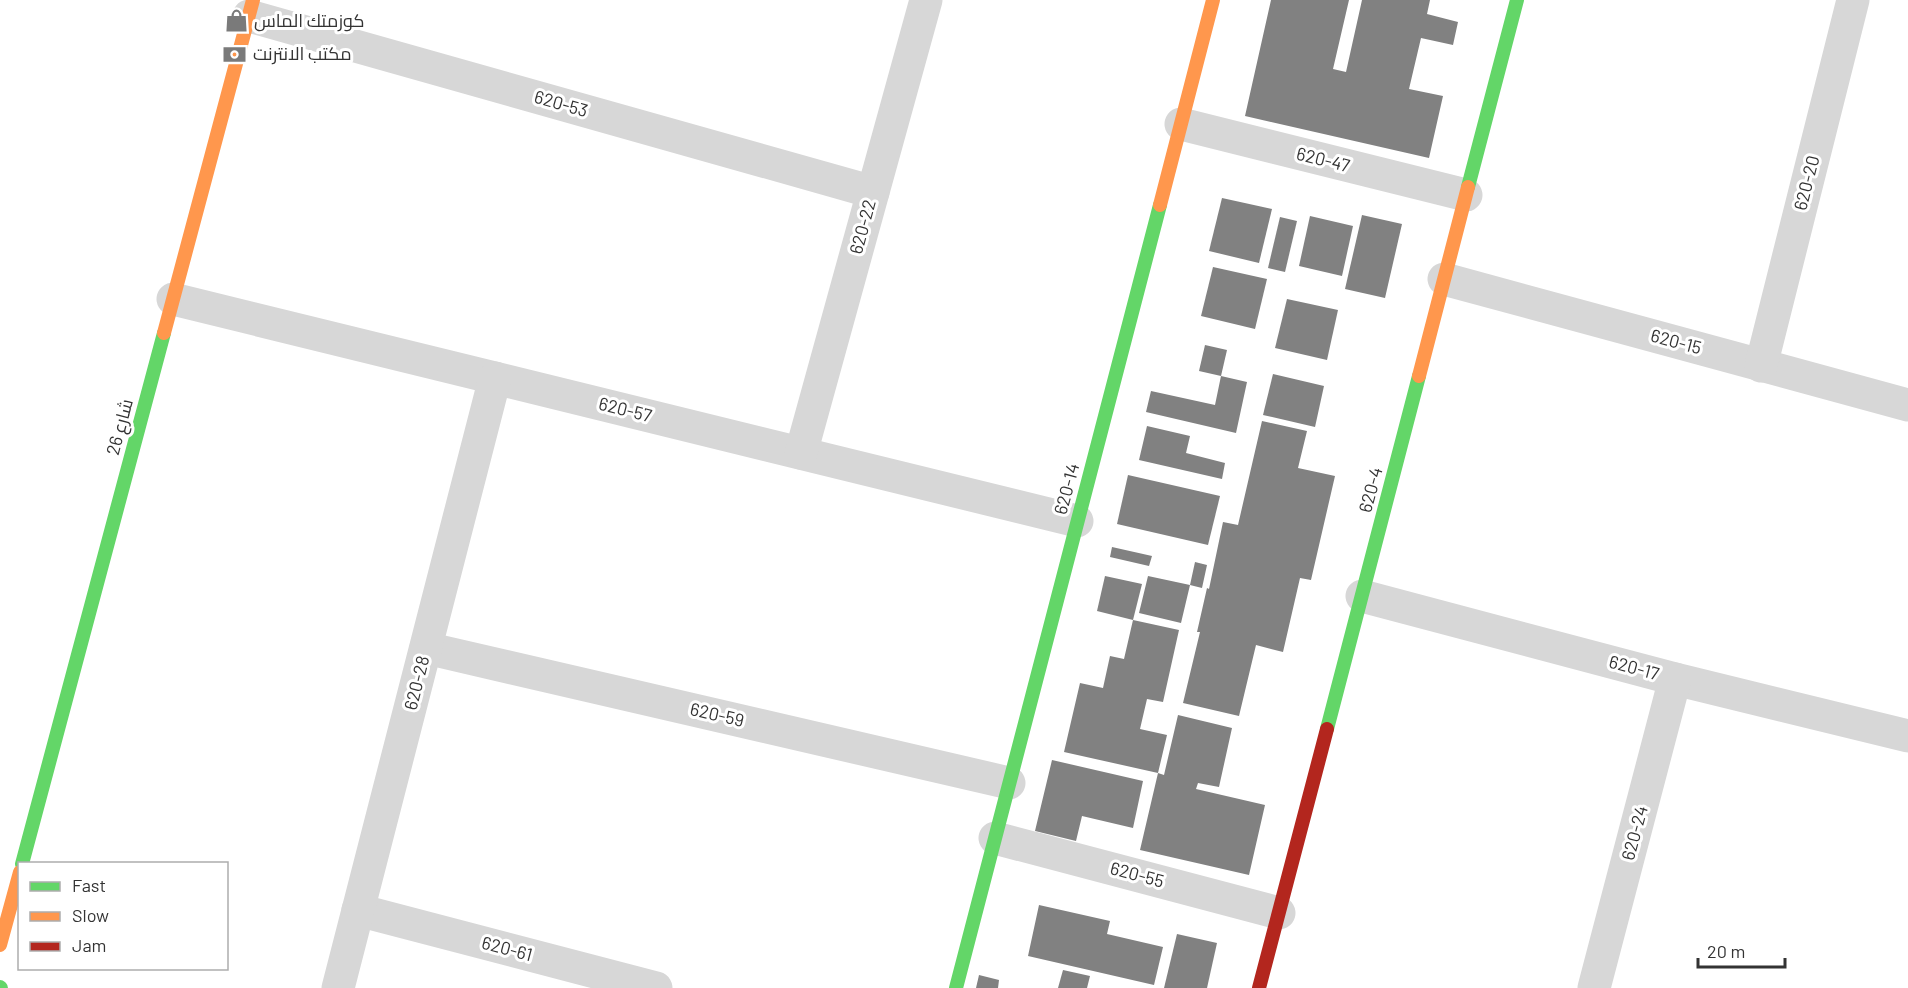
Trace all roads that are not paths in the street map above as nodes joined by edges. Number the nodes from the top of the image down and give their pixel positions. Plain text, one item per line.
1 (926, 0) edge
2 (1213, 0) edge
3 (1517, 0) edge
4 (1853, 0) edge
5 (251, 8) edge
6 (1181, 124) junction
7 (873, 192) junction
8 (1466, 195) junction
9 (1444, 279) junction
10 (173, 298) junction
11 (1761, 366) junction
12 (495, 378) junction
13 (1908, 405) edge
14 (801, 453) junction
15 (1077, 521) junction
16 (1362, 596) junction
17 (426, 648) junction
18 (1675, 679) junction
19 (1908, 736) edge
20 (1009, 783) junction
21 (995, 838) junction
22 (23, 862) edge
23 (18, 879) edge
24 (358, 910) junction
25 (1279, 913) junction
26 (0, 945) edge
27 (338, 988) edge
28 (655, 988) edge
29 (956, 988) edge
30 (1259, 988) edge
31 (1594, 988) edge

1 - 7 street, 620-22
2 - 6 street, 620-14
3 - 8 street, 620-4
4 - 11 street, 620-20
5 - 7 street, 620-53
5 - 10 street, شارع 26
6 - 8 street, 620-47
6 - 15 street, 620-14
7 - 14 street, 620-22
8 - 9 street, 620-4
9 - 11 street, 620-15
9 - 16 street, 620-4
10 - 12 street, 620-57
10 - 22 street, شارع 26
11 - 13 street, 620-15
12 - 14 street, 620-57
12 - 17 street, 620-28
14 - 15 street, 620-57
15 - 20 street, 620-14
16 - 18 street, 620-17
16 - 25 street, 620-4
17 - 20 street, 620-59
17 - 24 street, 620-28
18 - 19 street, 620-17
18 - 31 street, 620-24
20 - 21 street, 620-14
21 - 25 street, 620-55
21 - 29 street, 620-14
23 - 26 street
24 - 27 street, 620-28
24 - 28 street, 620-61
25 - 30 street, 620-4

